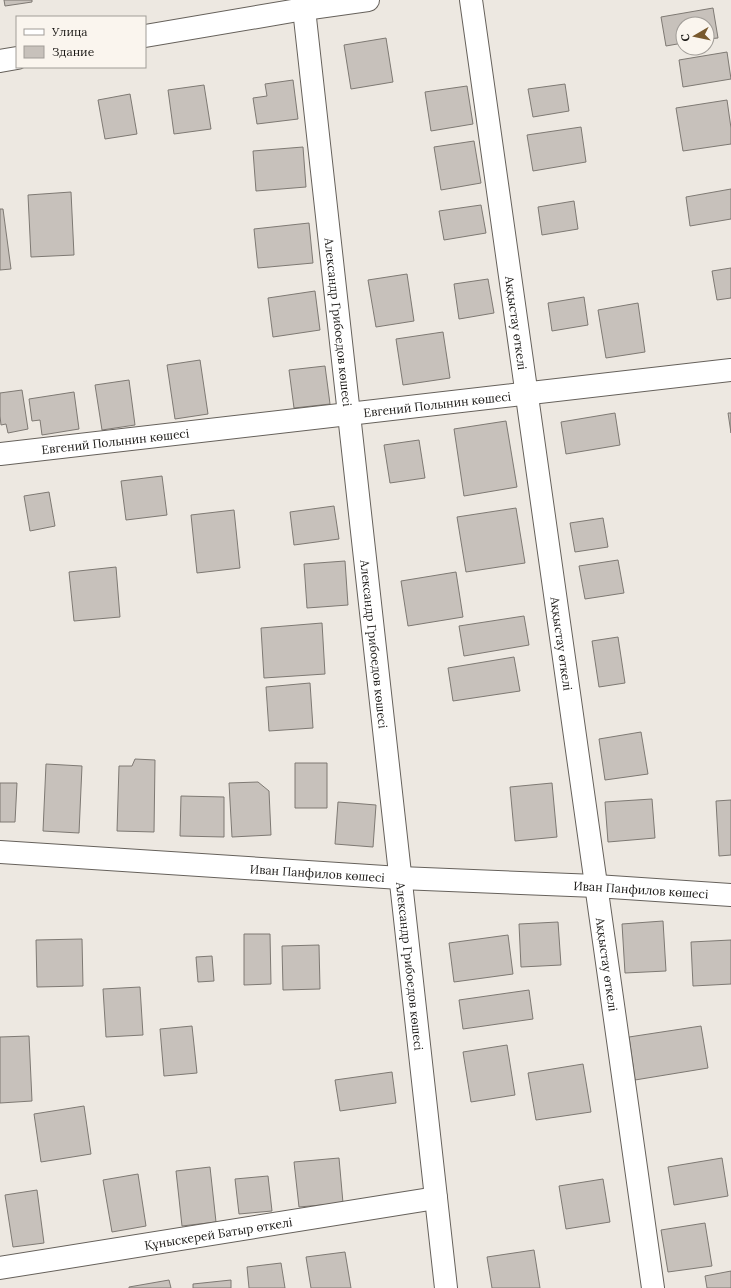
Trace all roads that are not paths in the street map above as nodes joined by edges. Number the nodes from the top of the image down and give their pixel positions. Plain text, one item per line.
1 (368, 0) edge
2 (471, 0) edge
3 (304, 4) edge
4 (146, 36) edge
5 (16, 58) edge
6 (0, 61) edge
7 (731, 370) edge
8 (527, 394) junction
9 (349, 414) junction
10 (0, 454) edge
11 (0, 852) edge
12 (400, 878) junction
13 (596, 886) junction
14 (731, 895) edge
15 (436, 1198) junction
16 (0, 1268) edge
17 (446, 1288) edge
18 (653, 1288) edge

1 - 3 street
2 - 8 street, Аққыстау өткелі
3 - 4 street
3 - 9 street, Александр Грибоедов көшесі
5 - 6 street
7 - 8 street, Евгений Полынин көшесі
8 - 9 street, Евгений Полынин көшесі
8 - 13 street, Аққыстау өткелі
9 - 10 street, Евгений Полынин көшесі
9 - 12 street, Александр Грибоедов көшесі
11 - 12 street, Иван Панфилов көшесі
12 - 13 street, Иван Панфилов көшесі
12 - 15 street, Александр Грибоедов көшесі
13 - 14 street, Иван Панфилов көшесі
13 - 18 street, Аққыстау өткелі
15 - 16 street, Құныскерей Батыр өткелі
15 - 17 street, Александр Грибоедов көшесі

